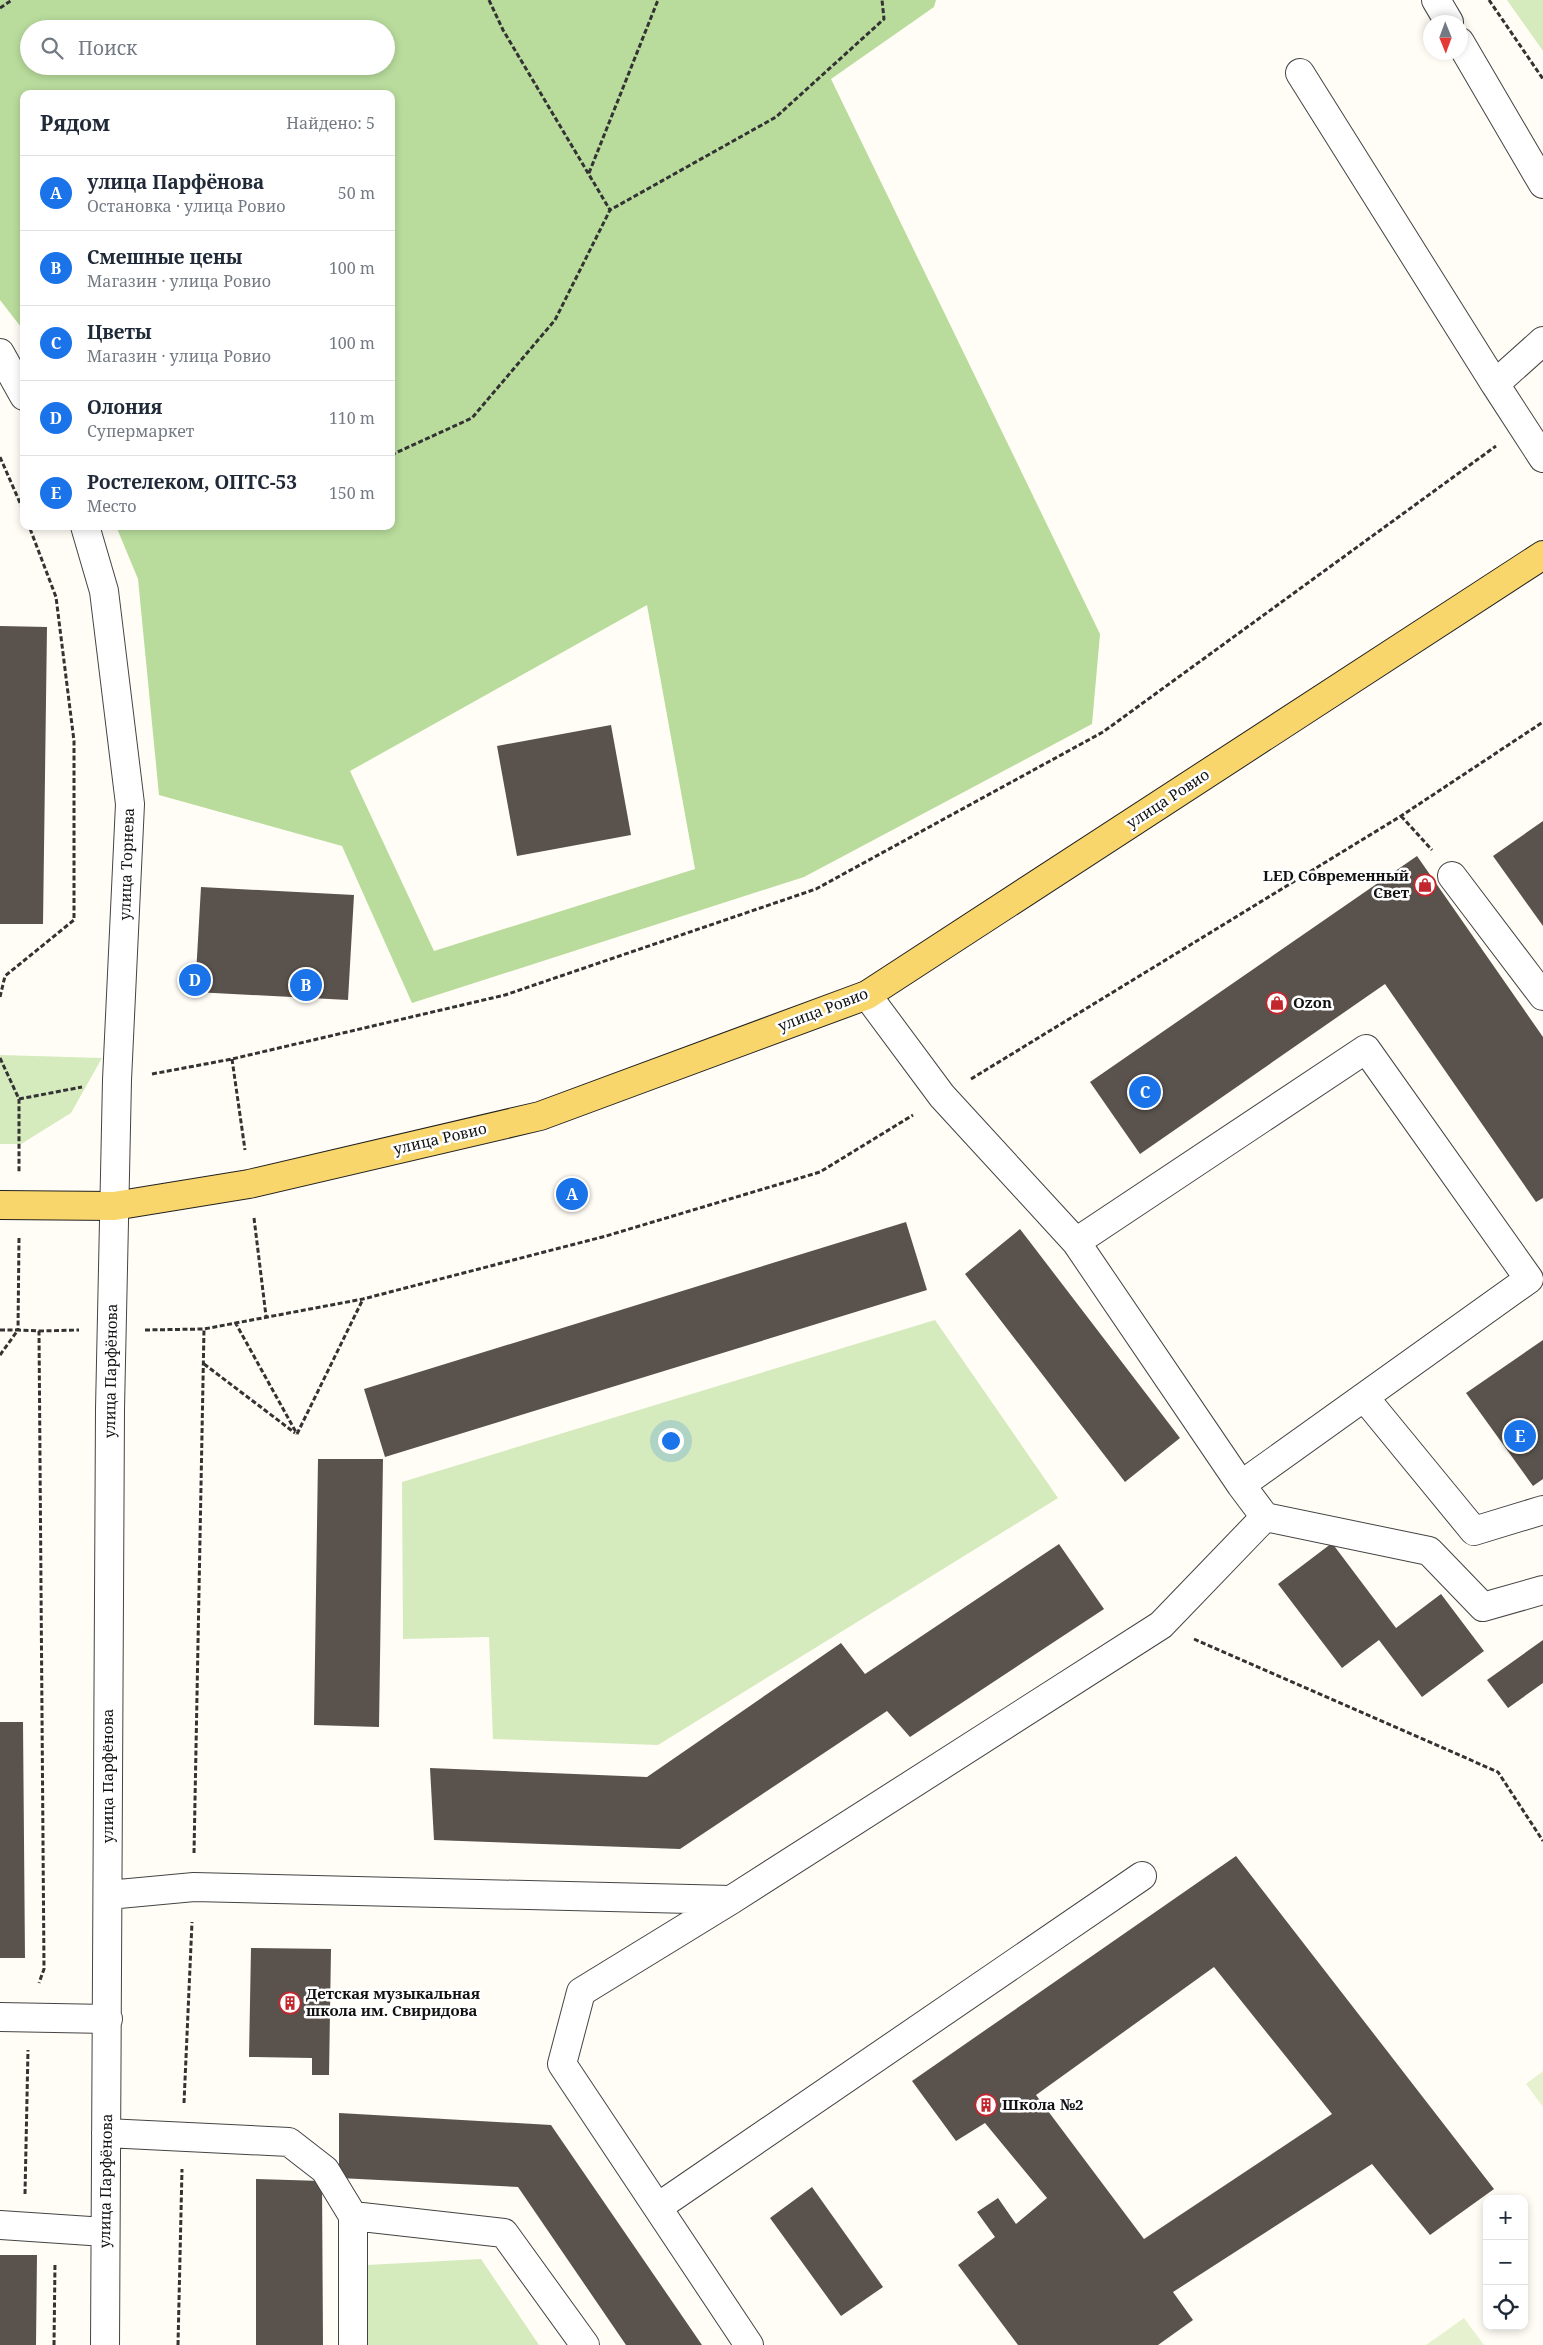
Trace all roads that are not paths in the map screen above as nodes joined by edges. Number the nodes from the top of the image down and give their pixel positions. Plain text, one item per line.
1 (1436, 0) edge
2 (1445, 15) edge
3 (1468, 56) edge
4 (1300, 73) dead end
5 (1543, 184) edge
6 (1543, 341) edge
7 (0, 353) edge
8 (1495, 384) junction
9 (20, 389) edge
10 (1543, 458) edge
11 (86, 530) edge
12 (1543, 555) edge
13 (1452, 876) road end
14 (867, 995) junction
15 (1543, 996) edge
16 (10, 1205) edge
17 (114, 1206) junction
18 (1076, 1242) junction
19 (1536, 1274) edge
20 (1364, 1397) junction
21 (1241, 1485) junction
22 (1543, 1510) edge
23 (1265, 1517) junction
24 (1543, 1590) edge
25 (1142, 1876) dead end
26 (108, 1895) junction
27 (731, 1900) junction
28 (0, 2017) edge
29 (108, 2019) junction
30 (106, 2133) junction
31 (658, 2207) junction
32 (352, 2216) junction
33 (12, 2225) edge
34 (105, 2232) junction
35 (105, 2345) edge
36 (353, 2345) edge
37 (585, 2345) edge
38 (749, 2345) edge

1 - 2 street
3 - 5 street
4 - 8 street
6 - 8 street
7 - 9 street
8 - 10 street
11 - 17 street, улица Торнева
12 - 14 main road, улица Ровио
13 - 15 street
14 - 17 main road, улица Ровио
14 - 18 street
16 - 17 main road, улица Ровио
17 - 26 street, улица Парфёнова
18 - 19 street
18 - 21 street
19 - 20 street
20 - 21 street
20 - 22 street
21 - 23 street
23 - 24 street
23 - 27 street
25 - 31 street
26 - 27 street
26 - 29 street, улица Парфёнова
27 - 31 street
28 - 29 street
29 - 30 street, улица Парфёнова
30 - 32 street
30 - 34 street, улица Парфёнова
31 - 38 street
32 - 36 street
32 - 37 street
33 - 34 street
34 - 35 street, улица Парфёнова

